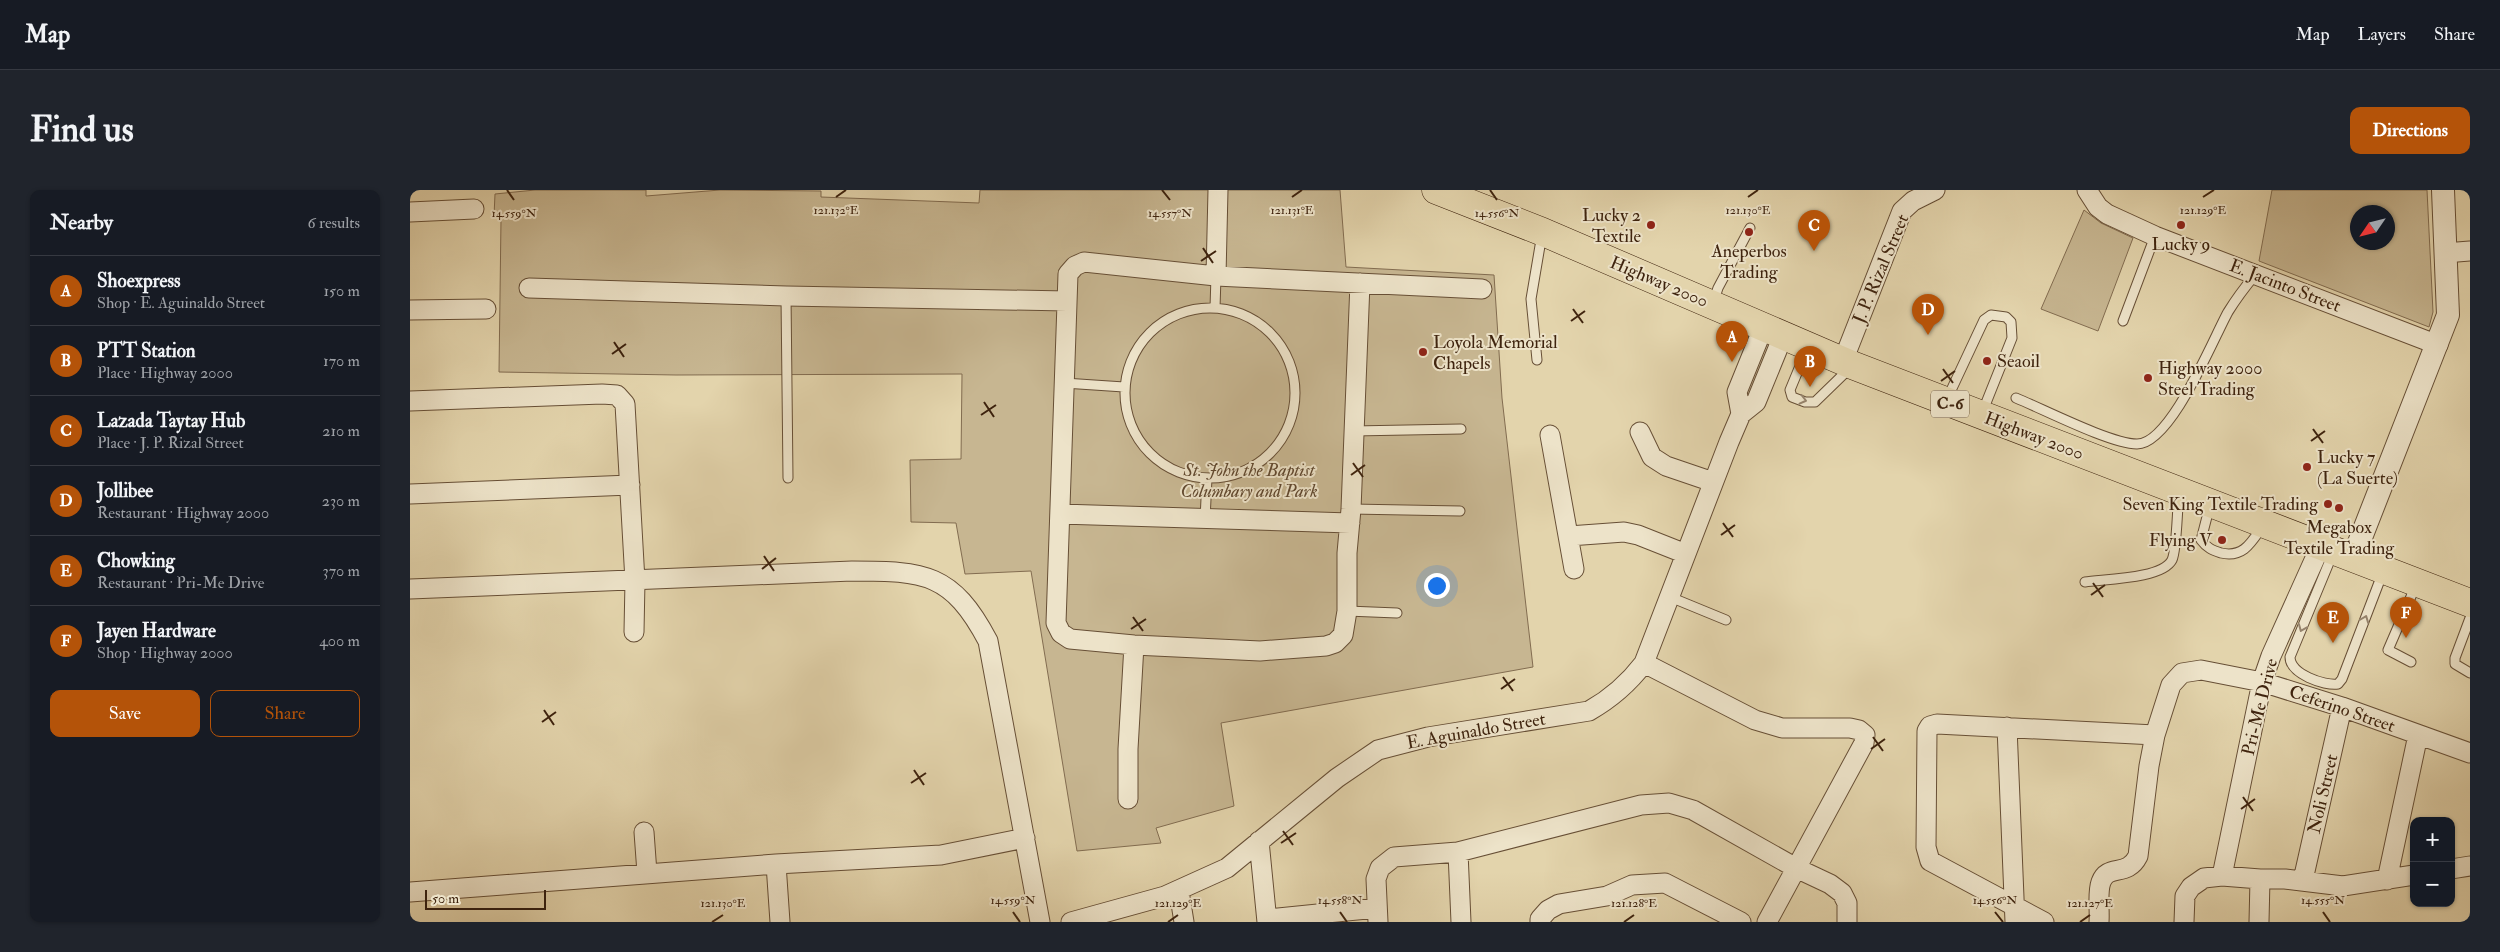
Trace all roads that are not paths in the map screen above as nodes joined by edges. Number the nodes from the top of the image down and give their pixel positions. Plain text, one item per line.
1 (1218, 190) edge
2 (1436, 190) edge
3 (1935, 190) edge
4 (2087, 190) edge
5 (2443, 190) edge
6 (474, 209) dead end
7 (410, 212) edge
8 (1750, 228) dead end
9 (1543, 232) junction
10 (2155, 236) junction
11 (2470, 251) edge
12 (2445, 253) junction
13 (2255, 275) junction
14 (1216, 276) junction
15 (1360, 283) junction
16 (529, 288) dead end
17 (1482, 289) dead end
18 (786, 296) junction
19 (1067, 302) junction
20 (1712, 305) junction
21 (1215, 308) junction
22 (486, 309) dead end
23 (410, 310) edge
24 (2124, 321) dead end
25 (1773, 332) junction
26 (2438, 345) junction
27 (1808, 346) junction
28 (1537, 360) dead end
29 (1848, 363) junction
30 (1064, 383) junction
31 (1124, 387) junction
32 (2016, 398) dead end
33 (410, 401) edge
34 (1946, 402) junction
35 (1981, 416) junction
36 (1461, 429) dead end
37 (1353, 431) junction
38 (1640, 432) dead end
39 (1550, 435) dead end
40 (788, 478) dead end
41 (1207, 478) junction
42 (1713, 482) junction
43 (630, 485) junction
44 (2179, 492) junction
45 (410, 494) edge
46 (2210, 504) junction
47 (1460, 510) dead end
48 (1060, 514) junction
49 (1351, 516) junction
50 (1205, 520) junction
51 (2264, 524) junction
52 (1569, 536) junction
53 (2336, 551) junction
54 (1686, 554) junction
55 (1574, 569) dead end
56 (2384, 570) junction
57 (635, 581) junction
58 (2085, 582) dead end
59 (2417, 583) junction
60 (410, 589) edge
61 (1670, 597) junction
62 (2470, 603) edge
63 (1347, 611) junction
64 (1397, 613) dead end
65 (2470, 618) edge
66 (1726, 620) dead end
67 (634, 632) dead end
68 (1134, 645) junction
69 (2411, 662) dead end
70 (1644, 663) junction
71 (2470, 673) edge
72 (2262, 682) junction
73 (2342, 707) junction
74 (2006, 727) junction
75 (2155, 735) junction
76 (2418, 735) junction
77 (2470, 753) edge
78 (1128, 798) dead end
79 (644, 832) dead end
80 (1025, 838) junction
81 (1259, 841) junction
82 (1458, 852) junction
83 (776, 864) junction
84 (2470, 866) edge
85 (1796, 868) junction
86 (2455, 868) edge
87 (647, 873) junction
88 (2222, 876) junction
89 (2410, 876) edge
90 (2260, 880) junction
91 (2303, 880) junction
92 (2387, 880) junction
93 (1179, 891) junction
94 (410, 892) edge
95 (2015, 914) edge
96 (1377, 915) edge
97 (1267, 920) edge
98 (780, 922) edge
99 (1040, 922) edge
100 (1071, 922) edge
101 (1184, 922) edge
102 (1462, 922) edge
103 (1540, 922) edge
104 (1741, 922) edge
105 (1767, 922) edge
106 (1847, 922) edge
107 (2044, 922) edge
108 (2099, 922) edge
109 (2184, 922) edge
110 (2259, 922) edge

1 - 14 street
2 - 9 main road, Highway 2000 / C-6
3 - 29 street, J. P. Rizal Street
4 - 10 street, E. Jacinto Street
5 - 12 street
6 - 7 street
8 - 20 lane
9 - 20 main road, Highway 2000 / C-6
9 - 28 lane
10 - 13 street, E. Jacinto Street
10 - 24 lane
11 - 12 street
12 - 26 street
13 - 26 street, E. Jacinto Street
13 - 32 lane
14 - 15 street
14 - 19 street
14 - 21 lane
15 - 17 street
15 - 37 street
16 - 18 street
18 - 19 street
18 - 40 lane
19 - 30 street
20 - 25 main road, Highway 2000 / C-6
21 - 31 lane
21 - 41 lane
22 - 23 street
25 - 27 main road, Highway 2000 / C-6
25 - 42 street, E. Aguinaldo Street
26 - 53 street
27 - 29 main road, Highway 2000 / C-6
27 -> 29 lane
29 - 34 main road, Highway 2000 / C-6
30 - 31 lane
30 - 48 street
31 - 41 lane
33 - 43 street
34 - 35 main road, Highway 2000 / C-6
34 - 35 lane
35 - 44 main road, Highway 2000 / C-6
36 - 37 lane
37 - 49 street
38 - 42 street
39 - 52 street
41 - 50 lane
42 - 54 street, E. Aguinaldo Street
43 - 45 street
43 - 57 street
44 - 46 main road, Highway 2000 / C-6
44 - 58 lane
46 - 51 main road, Highway 2000 / C-6
46 - 51 lane
47 - 49 lane
48 - 50 street
48 - 68 street
49 - 50 street
49 - 63 street
51 - 53 main road, Highway 2000 / C-6
52 - 54 street
52 - 55 street
53 - 56 main road, Highway 2000 / C-6
53 -> 56 lane
53 - 72 street, Pri-Me Drive
54 - 61 street, E. Aguinaldo Street
56 - 59 main road, Highway 2000 / C-6
57 - 60 street
57 - 67 street
57 - 80 street
59 - 62 main road, Highway 2000 / C-6
59 - 69 lane
61 - 66 lane
61 - 70 street, E. Aguinaldo Street
63 - 64 lane
63 - 68 street
65 - 71 lane
68 - 78 street
70 - 81 street, E. Aguinaldo Street
70 - 85 street
72 - 73 street, Ceferino Street
72 - 75 street, Ceferino Street
72 - 88 street, Pri-Me Drive
73 - 76 street, Ceferino Street
73 - 91 street, Noli Street
74 - 75 street
74 - 95 street
74 - 95 street
75 - 108 street
76 - 77 street, Ceferino Street
76 - 92 street
79 - 87 street
80 - 83 street
80 - 99 street
81 - 93 street, E. Aguinaldo Street
81 - 97 street
82 - 85 street
82 - 96 street
82 - 102 street
83 - 87 street
83 - 98 street
84 - 86 street
85 - 105 street
85 - 106 street
87 - 94 street
88 - 90 street
88 - 109 street
89 - 92 street
90 - 91 street
90 - 110 street
91 - 92 street
93 - 100 street, E. Aguinaldo Street
93 - 101 street
95 - 107 street
96 - 97 street
103 - 104 street

